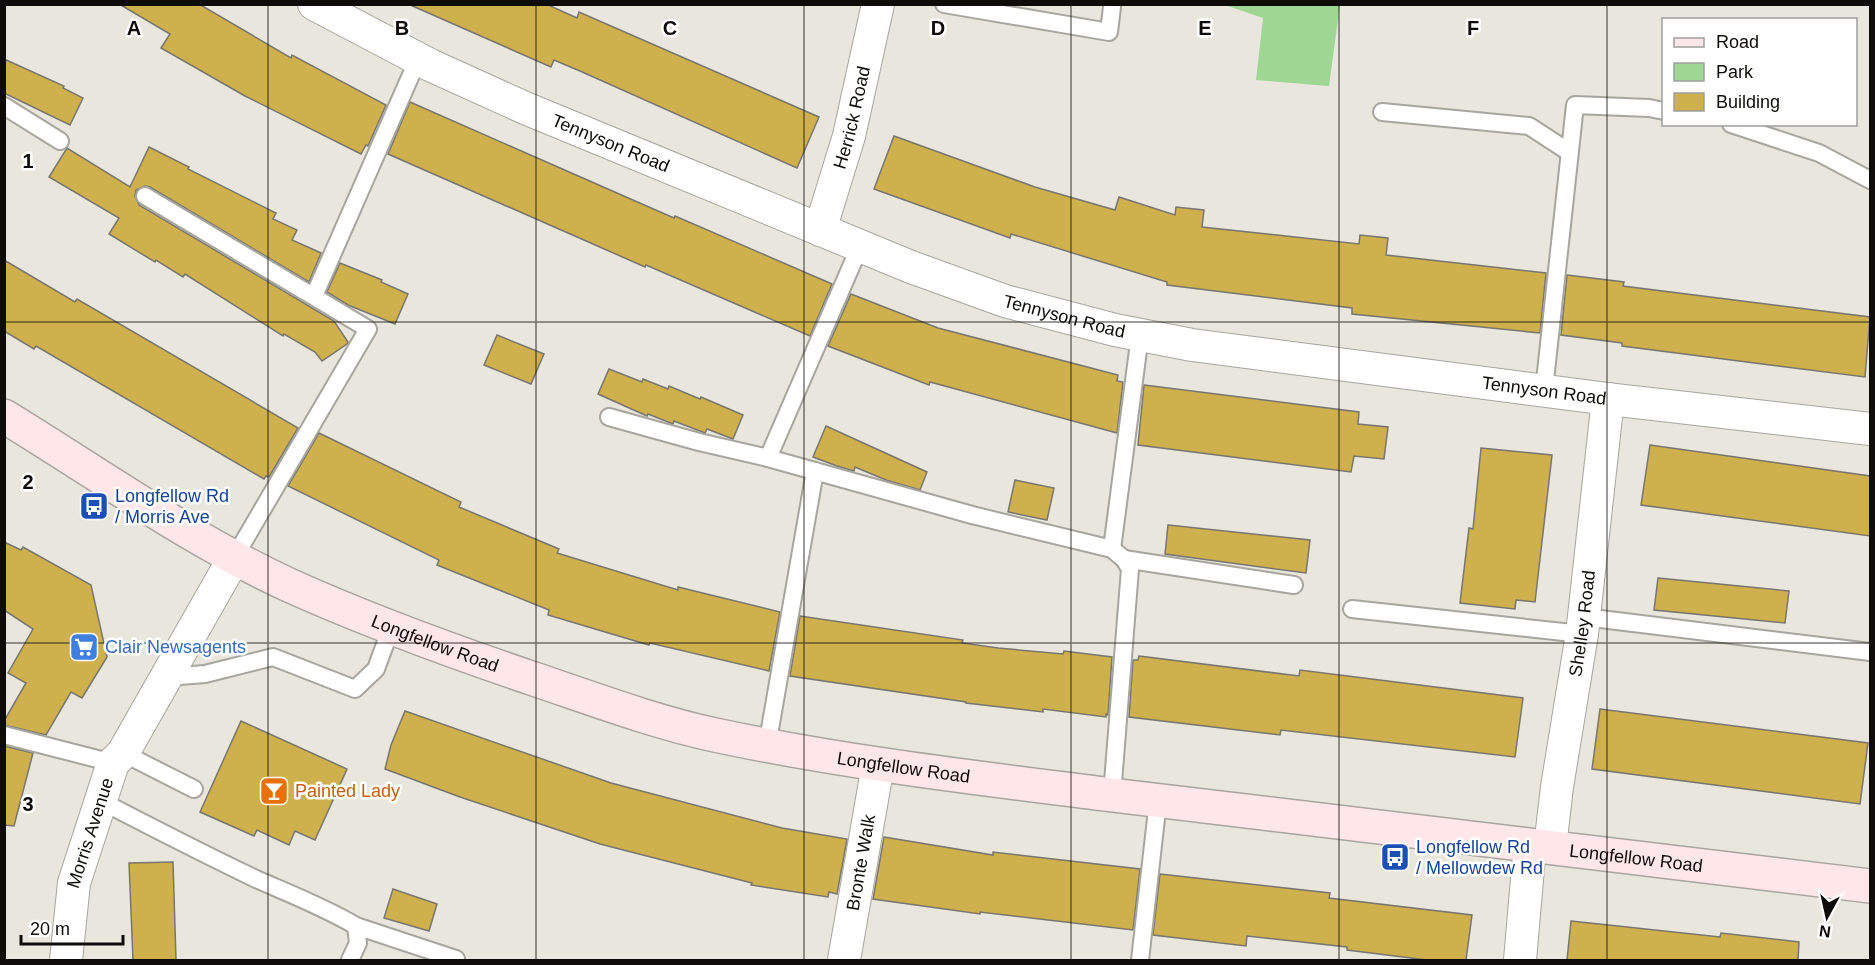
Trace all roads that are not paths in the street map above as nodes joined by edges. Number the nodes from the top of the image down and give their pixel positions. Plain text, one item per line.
1 (314, 4) edge
2 (944, 4) edge
3 (877, 5) edge
4 (1112, 7) dead end
5 (418, 58) junction
6 (4, 106) edge
7 (1662, 111) edge
8 (1382, 112) dead end
9 (1737, 126) edge
10 (60, 141) dead end
11 (1569, 152) junction
12 (1870, 180) edge
13 (146, 196) dead end
14 (820, 230) junction
15 (860, 246) junction
16 (314, 296) junction
17 (1140, 335) junction
18 (1544, 390) junction
19 (1608, 399) junction
20 (4, 416) edge
21 (609, 417) dead end
22 (1870, 423) edge
23 (768, 458) junction
24 (815, 471) junction
25 (1118, 554) junction
26 (234, 558) junction
27 (1294, 585) dead end
28 (1352, 609) dead end
29 (1583, 626) junction
30 (390, 628) junction
31 (1870, 651) edge
32 (167, 677) junction
33 (4, 735) edge
34 (767, 746) junction
35 (118, 758) junction
36 (878, 765) junction
37 (194, 789) dead end
38 (1112, 795) junction
39 (101, 801) junction
40 (1158, 801) junction
41 (1540, 846) junction
42 (1870, 886) edge
43 (356, 926) junction
44 (456, 959) edge
45 (66, 960) edge
46 (350, 960) edge
47 (844, 960) edge
48 (1140, 960) edge
49 (1520, 960) edge

1 - 5 street, Tennyson Road
2 - 4 lane
3 - 14 street, Herrick Road
5 - 14 street, Tennyson Road
5 - 16 lane
6 - 10 lane
7 - 11 lane
8 - 11 lane
9 - 12 lane
11 - 18 lane
13 - 16 lane
14 - 15 street, Tennyson Road
15 - 17 street, Tennyson Road
15 - 23 lane
16 - 26 lane
17 - 18 street, Tennyson Road
17 - 25 lane
18 - 19 street, Tennyson Road
19 - 22 street, Tennyson Road
19 - 29 street, Shelley Road
20 - 26 street, Longfellow Road
21 - 23 lane
23 - 24 lane
24 - 25 lane
24 - 34 lane
25 - 27 lane
25 - 38 lane
26 - 30 street, Longfellow Road
26 - 32 street, Morris Avenue
28 - 29 lane
29 - 31 lane
29 - 41 street, Shelley Road
30 - 32 lane
30 - 34 street, Longfellow Road
32 - 35 street, Morris Avenue
33 - 35 lane
34 - 36 street, Longfellow Road
35 - 37 lane
35 - 39 street, Morris Avenue
36 - 38 street, Longfellow Road
36 - 47 street, Bronte Walk
38 - 40 street, Longfellow Road
39 - 43 lane
39 - 45 street, Morris Avenue
40 - 41 street, Longfellow Road
40 - 48 lane
41 - 42 street, Longfellow Road
41 - 49 street, Shelley Road
43 - 44 lane
43 - 46 lane

